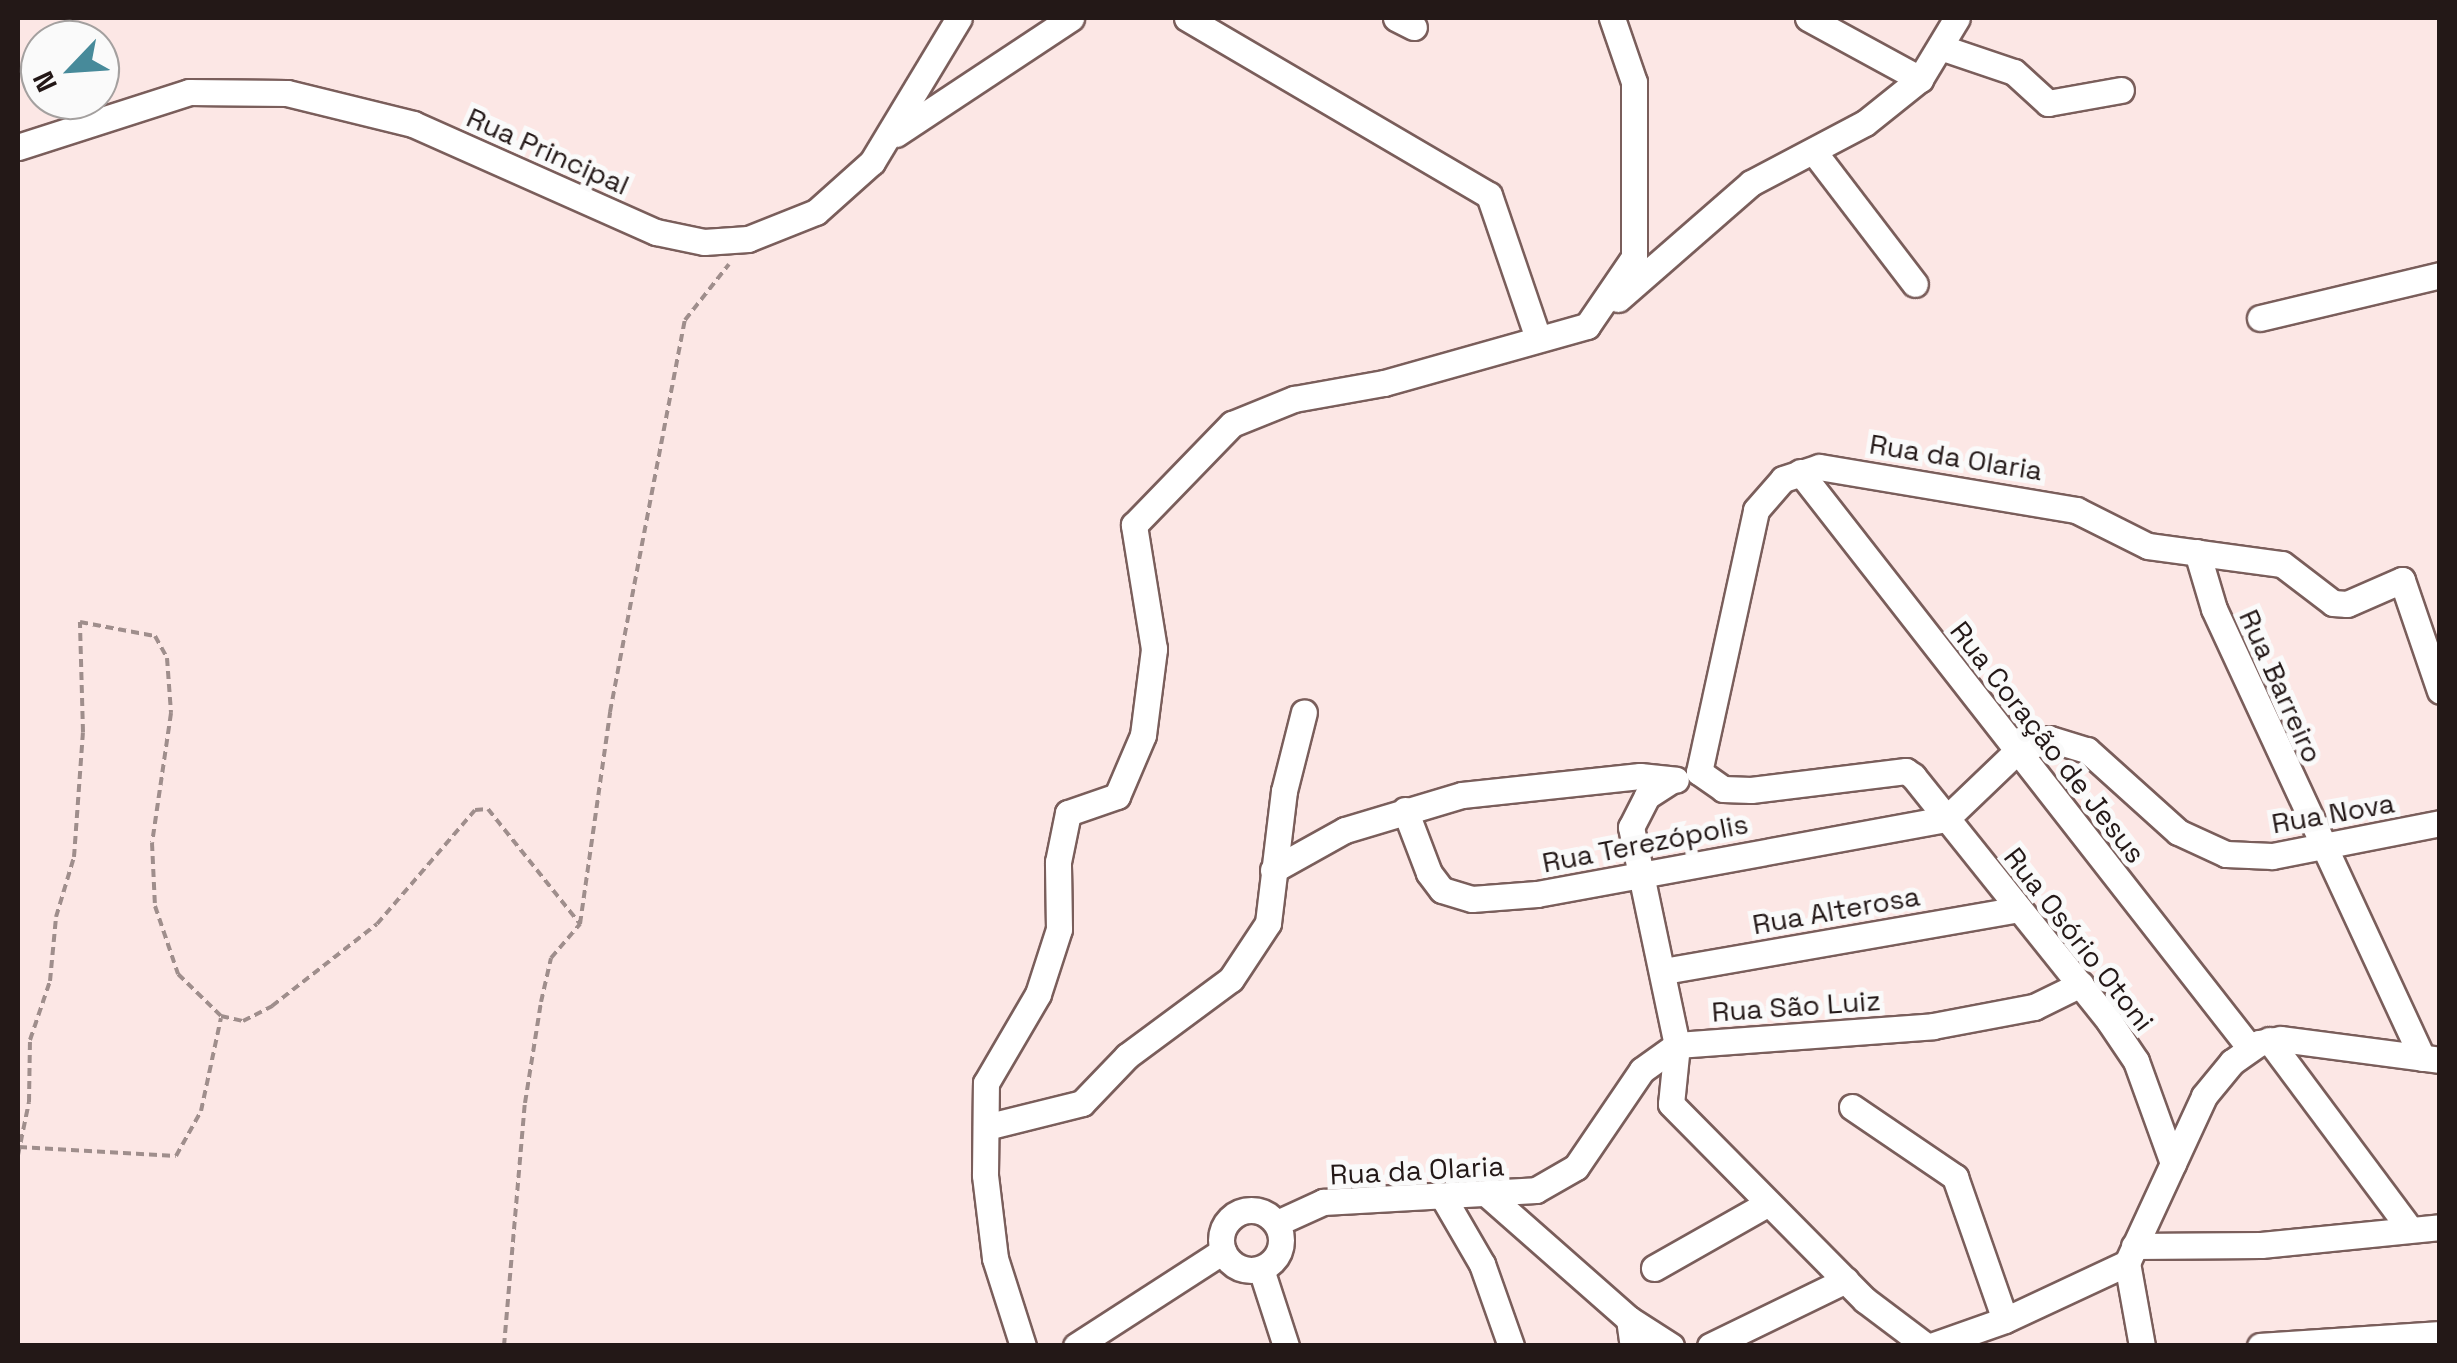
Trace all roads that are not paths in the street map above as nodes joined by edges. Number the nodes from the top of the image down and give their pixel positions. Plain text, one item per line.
1 (959, 18) edge
2 (1071, 18) edge
3 (1187, 18) edge
4 (1612, 18) edge
5 (1808, 18) edge
6 (1956, 18) edge
7 (1940, 46) junction
8 (1920, 79) junction
9 (2121, 90) dead end
10 (891, 137) junction
11 (18, 147) edge
12 (1814, 152) junction
13 (2440, 275) edge
14 (1915, 284) dead end
15 (2260, 318) dead end
16 (1588, 326) junction
17 (1538, 338) junction
18 (1800, 472) junction
19 (2197, 552) junction
20 (2440, 691) edge
21 (1304, 712) dead end
22 (2017, 752) junction
23 (1699, 772) junction
24 (1672, 780) junction
25 (1406, 810) junction
26 (1946, 819) junction
27 (2440, 824) edge
28 (2322, 848) junction
29 (1273, 870) junction
30 (1637, 874) junction
31 (2019, 910) junction
32 (1664, 971) junction
33 (2080, 984) junction
34 (2259, 1044) junction
35 (1677, 1045) junction
36 (2431, 1059) edge
37 (1852, 1107) dead end
38 (986, 1128) junction
39 (2173, 1163) junction
40 (1488, 1194) junction
41 (1443, 1198) junction
42 (1768, 1204) junction
43 (1276, 1223) junction
44 (2440, 1226) edge
45 (2409, 1228) junction
46 (1223, 1251) junction
47 (2131, 1254) junction
48 (1654, 1268) dead end
49 (1261, 1269) junction
50 (1846, 1280) junction
51 (1630, 1319) junction
52 (2005, 1320) junction
53 (1109, 1334) edge
54 (2440, 1334) edge
55 (1023, 1346) edge
56 (1076, 1346) edge
57 (1286, 1346) edge
58 (1511, 1346) edge
59 (1632, 1346) edge
60 (1672, 1346) edge
61 (1710, 1346) edge
62 (1928, 1346) edge
63 (2142, 1346) edge
64 (2260, 1346) edge

1 - 10 street, Rua Principal
2 - 10 street
3 - 17 street
4 - 16 street
5 - 8 street
6 - 7 street
7 - 8 street
7 - 9 street
8 - 12 street
10 - 11 street, Rua Principal
12 - 14 street
12 - 16 street
13 - 15 street
16 - 17 street
17 - 38 street
18 - 19 street, Rua da Olaria
18 - 22 street, Rua Coração de Jesus
18 - 23 street
19 - 20 street, Rua da Olaria
19 - 28 street, Rua Barreiro
21 - 29 street
22 - 26 street
22 - 28 street, Rua Nova
22 - 34 street, Rua Coração de Jesus
23 - 24 street
23 - 26 street, Rua Osório Otoni
24 - 25 street
24 - 30 street, Rua São Luiz
25 - 29 street
25 - 30 street, Rua Terezópolis
26 - 30 street, Rua Terezópolis
26 - 31 street, Rua Osório Otoni
27 - 28 street, Rua Nova
28 - 36 street, Rua Barreiro
29 - 38 street
30 - 32 street, Rua São Luiz
31 - 32 street, Rua Alterosa
31 - 33 street, Rua Osório Otoni
32 - 35 street, Rua São Luiz
33 - 35 street, Rua São Luiz
33 - 39 street, Rua Osório Otoni
34 - 36 street
34 - 39 street
34 - 45 street, Rua Coração de Jesus
35 - 40 street, Rua da Olaria
35 - 42 street
37 - 52 street
38 - 55 street
39 - 47 street
40 - 41 street, Rua da Olaria
40 - 51 street
41 - 43 street, Rua da Olaria
41 - 58 street
42 - 48 street
42 - 50 street
43 - 46 street
43 - 49 street
44 - 45 street
45 - 47 street
46 - 49 street
46 - 53 street
47 - 52 street
47 - 63 street
49 - 57 street
50 - 61 street
50 - 62 street
51 - 59 street
51 - 60 street
52 - 62 street
53 - 56 street
54 - 64 street

